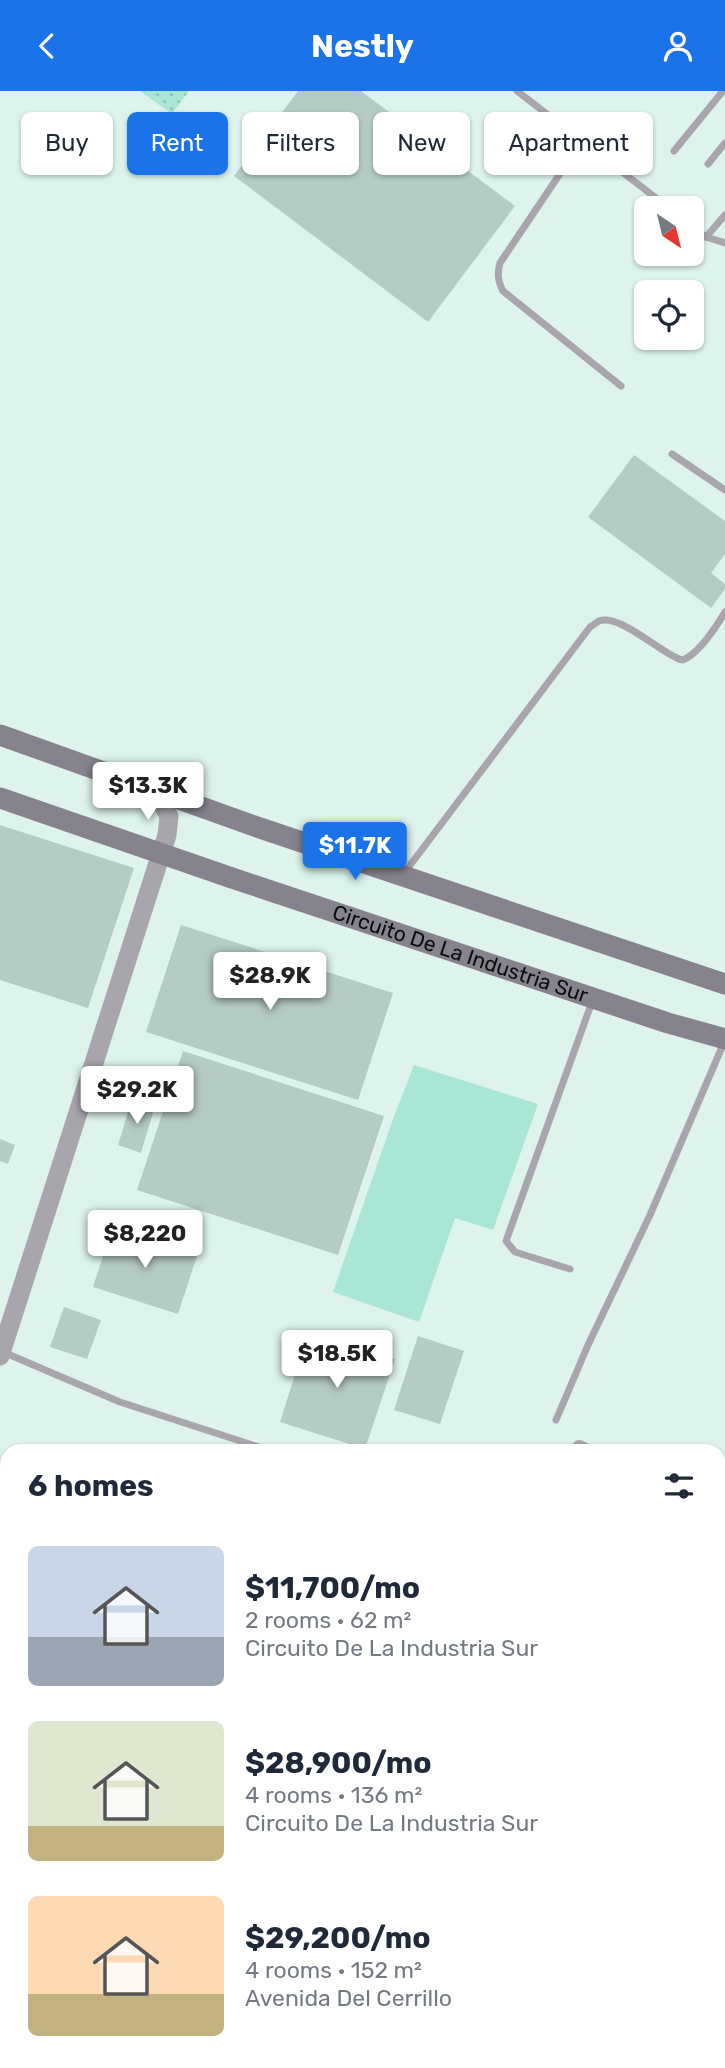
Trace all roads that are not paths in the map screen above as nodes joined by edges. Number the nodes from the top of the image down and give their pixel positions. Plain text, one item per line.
1 (517, 91) edge
2 (723, 91) edge
3 (544, 112) edge
4 (725, 143) edge
5 (674, 151) dead end
6 (708, 164) dead end
7 (559, 175) edge
8 (626, 175) edge
9 (653, 196) edge
10 (725, 215) edge
11 (706, 237) joint
12 (725, 243) edge
13 (621, 386) dead end
14 (672, 454) dead end
15 (725, 489) edge
16 (725, 612) edge
17 (0, 735) edge
18 (154, 789) junction
19 (0, 798) edge
20 (162, 854) junction
21 (403, 876) junction
22 (725, 984) edge
23 (593, 998) junction
24 (725, 1039) edge
25 (570, 1269) dead end
26 (1, 1354) edge
27 (555, 1420) dead end
28 (249, 1444) edge

1 - 3 lane
2 - 5 lane
4 - 6 lane
7 - 13 lane
8 - 9 lane
10 - 11 lane
11 - 12 lane
14 - 15 lane
16 - 21 lane
17 - 18 main road
18 - 20 street
18 - 21 main road
19 - 20 main road, Circuito De La Industria Sur
20 - 23 main road, Circuito De La Industria Sur
20 - 26 street
21 - 22 main road
23 - 24 main road, Circuito De La Industria Sur
23 - 25 lane
24 - 27 lane
26 - 28 lane

